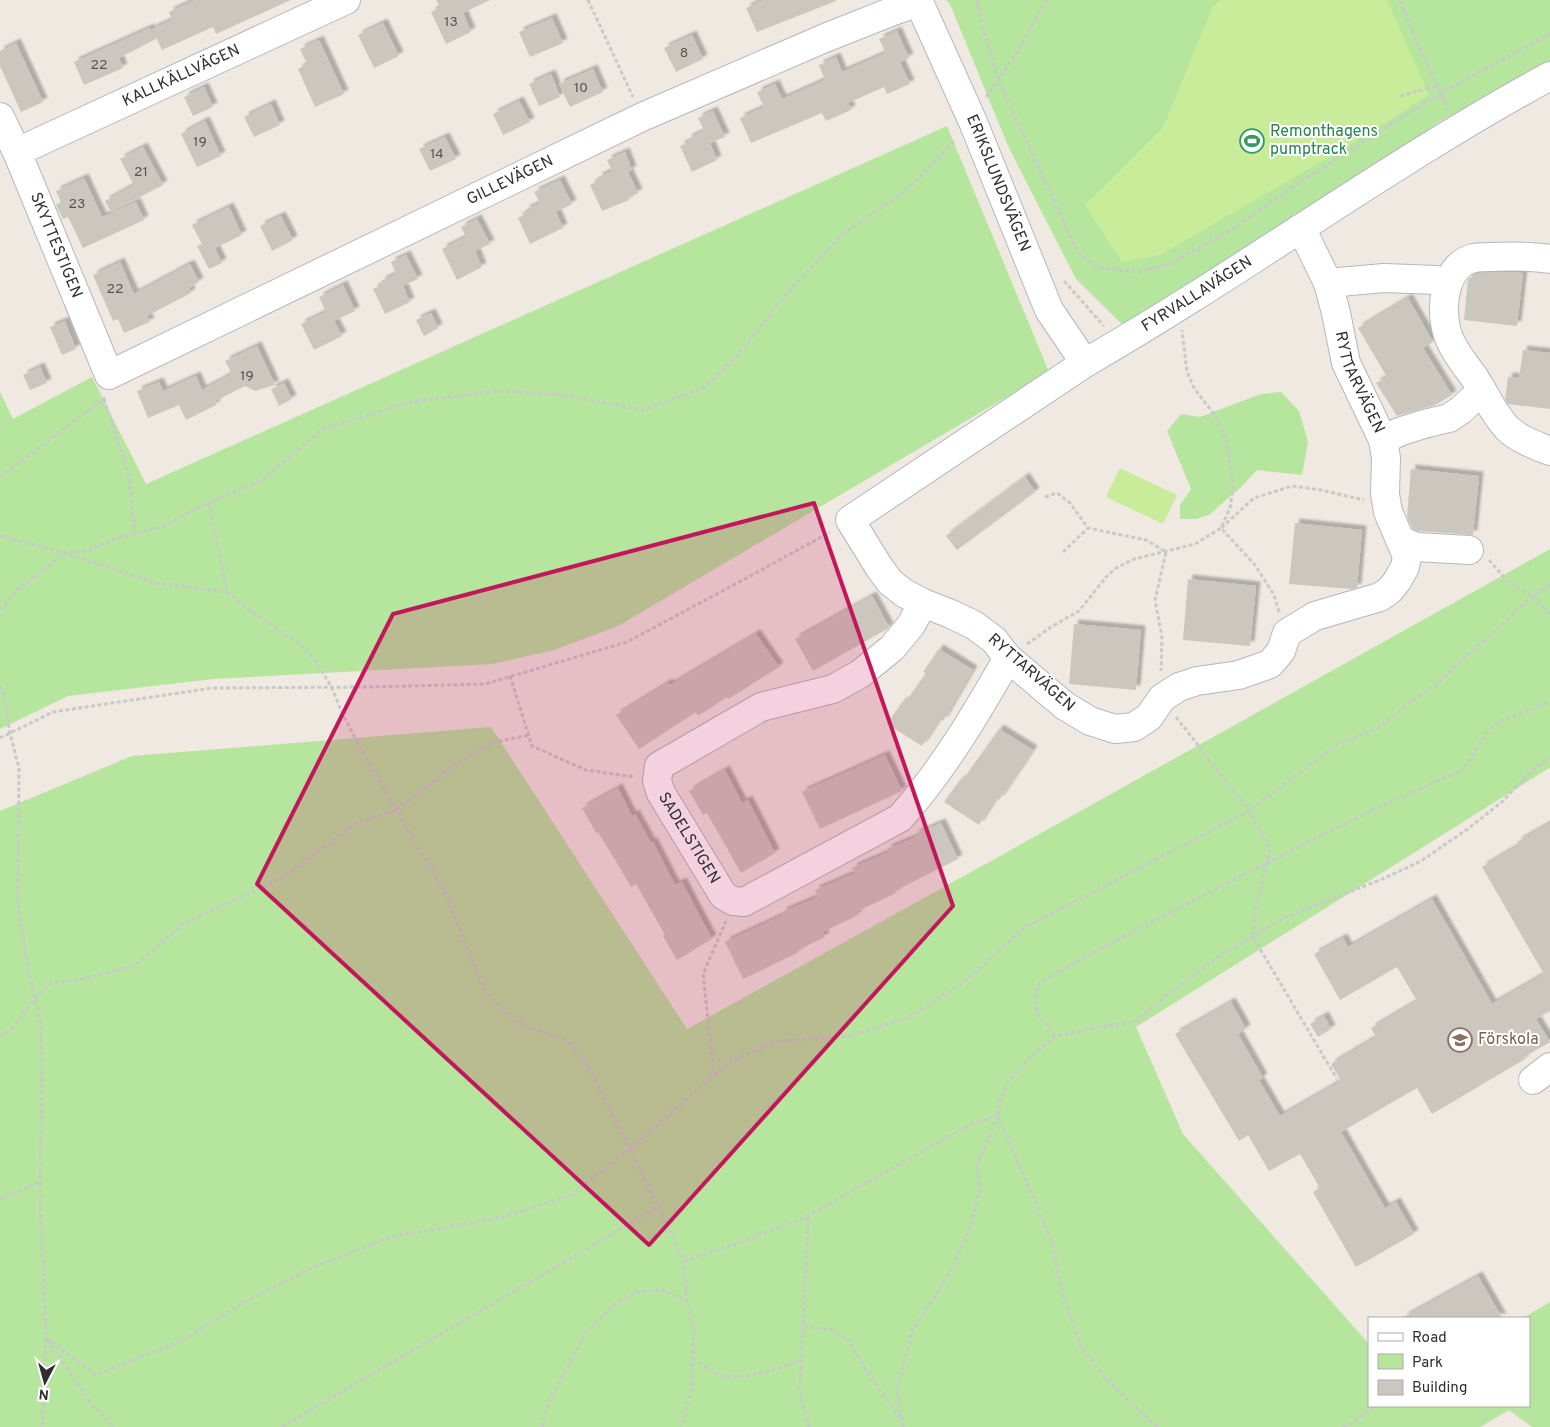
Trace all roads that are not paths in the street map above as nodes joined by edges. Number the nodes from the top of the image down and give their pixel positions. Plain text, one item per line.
1 (346, 0) edge
2 (918, 1) edge
3 (1550, 76) edge
4 (0, 117) edge
5 (17, 152) junction
6 (1299, 229) junction
7 (1550, 258) edge
8 (1328, 283) junction
9 (1447, 284) junction
10 (1085, 362) junction
11 (106, 387) joint
12 (1482, 390) junction
13 (1383, 440) junction
14 (1550, 451) edge
15 (850, 520) joint
16 (1400, 540) junction
17 (1470, 550) road end
18 (923, 603) junction
19 (1008, 658) junction

1 - 5 street, KALLKÄLLVÄGEN
2 - 10 street, ERIKSLUNDSVÄGEN
2 - 11 street, GILLEVÄGEN
3 - 6 street, FYRVALLAVÄGEN
4 - 5 street, SKYTTESTIGEN
5 - 11 street, SKYTTESTIGEN
6 - 8 street, RYTTARVÄGEN
6 - 10 street, FYRVALLAVÄGEN
7 - 9 street
8 - 9 street
8 - 13 street, RYTTARVÄGEN
9 - 12 street
10 - 15 street, FYRVALLAVÄGEN
12 - 13 street
12 - 14 street
13 - 16 street, RYTTARVÄGEN
15 - 18 street, RYTTARVÄGEN
16 - 17 street
16 - 19 street, RYTTARVÄGEN
18 - 19 street, RYTTARVÄGEN
18 - 19 street, SADELSTIGEN

